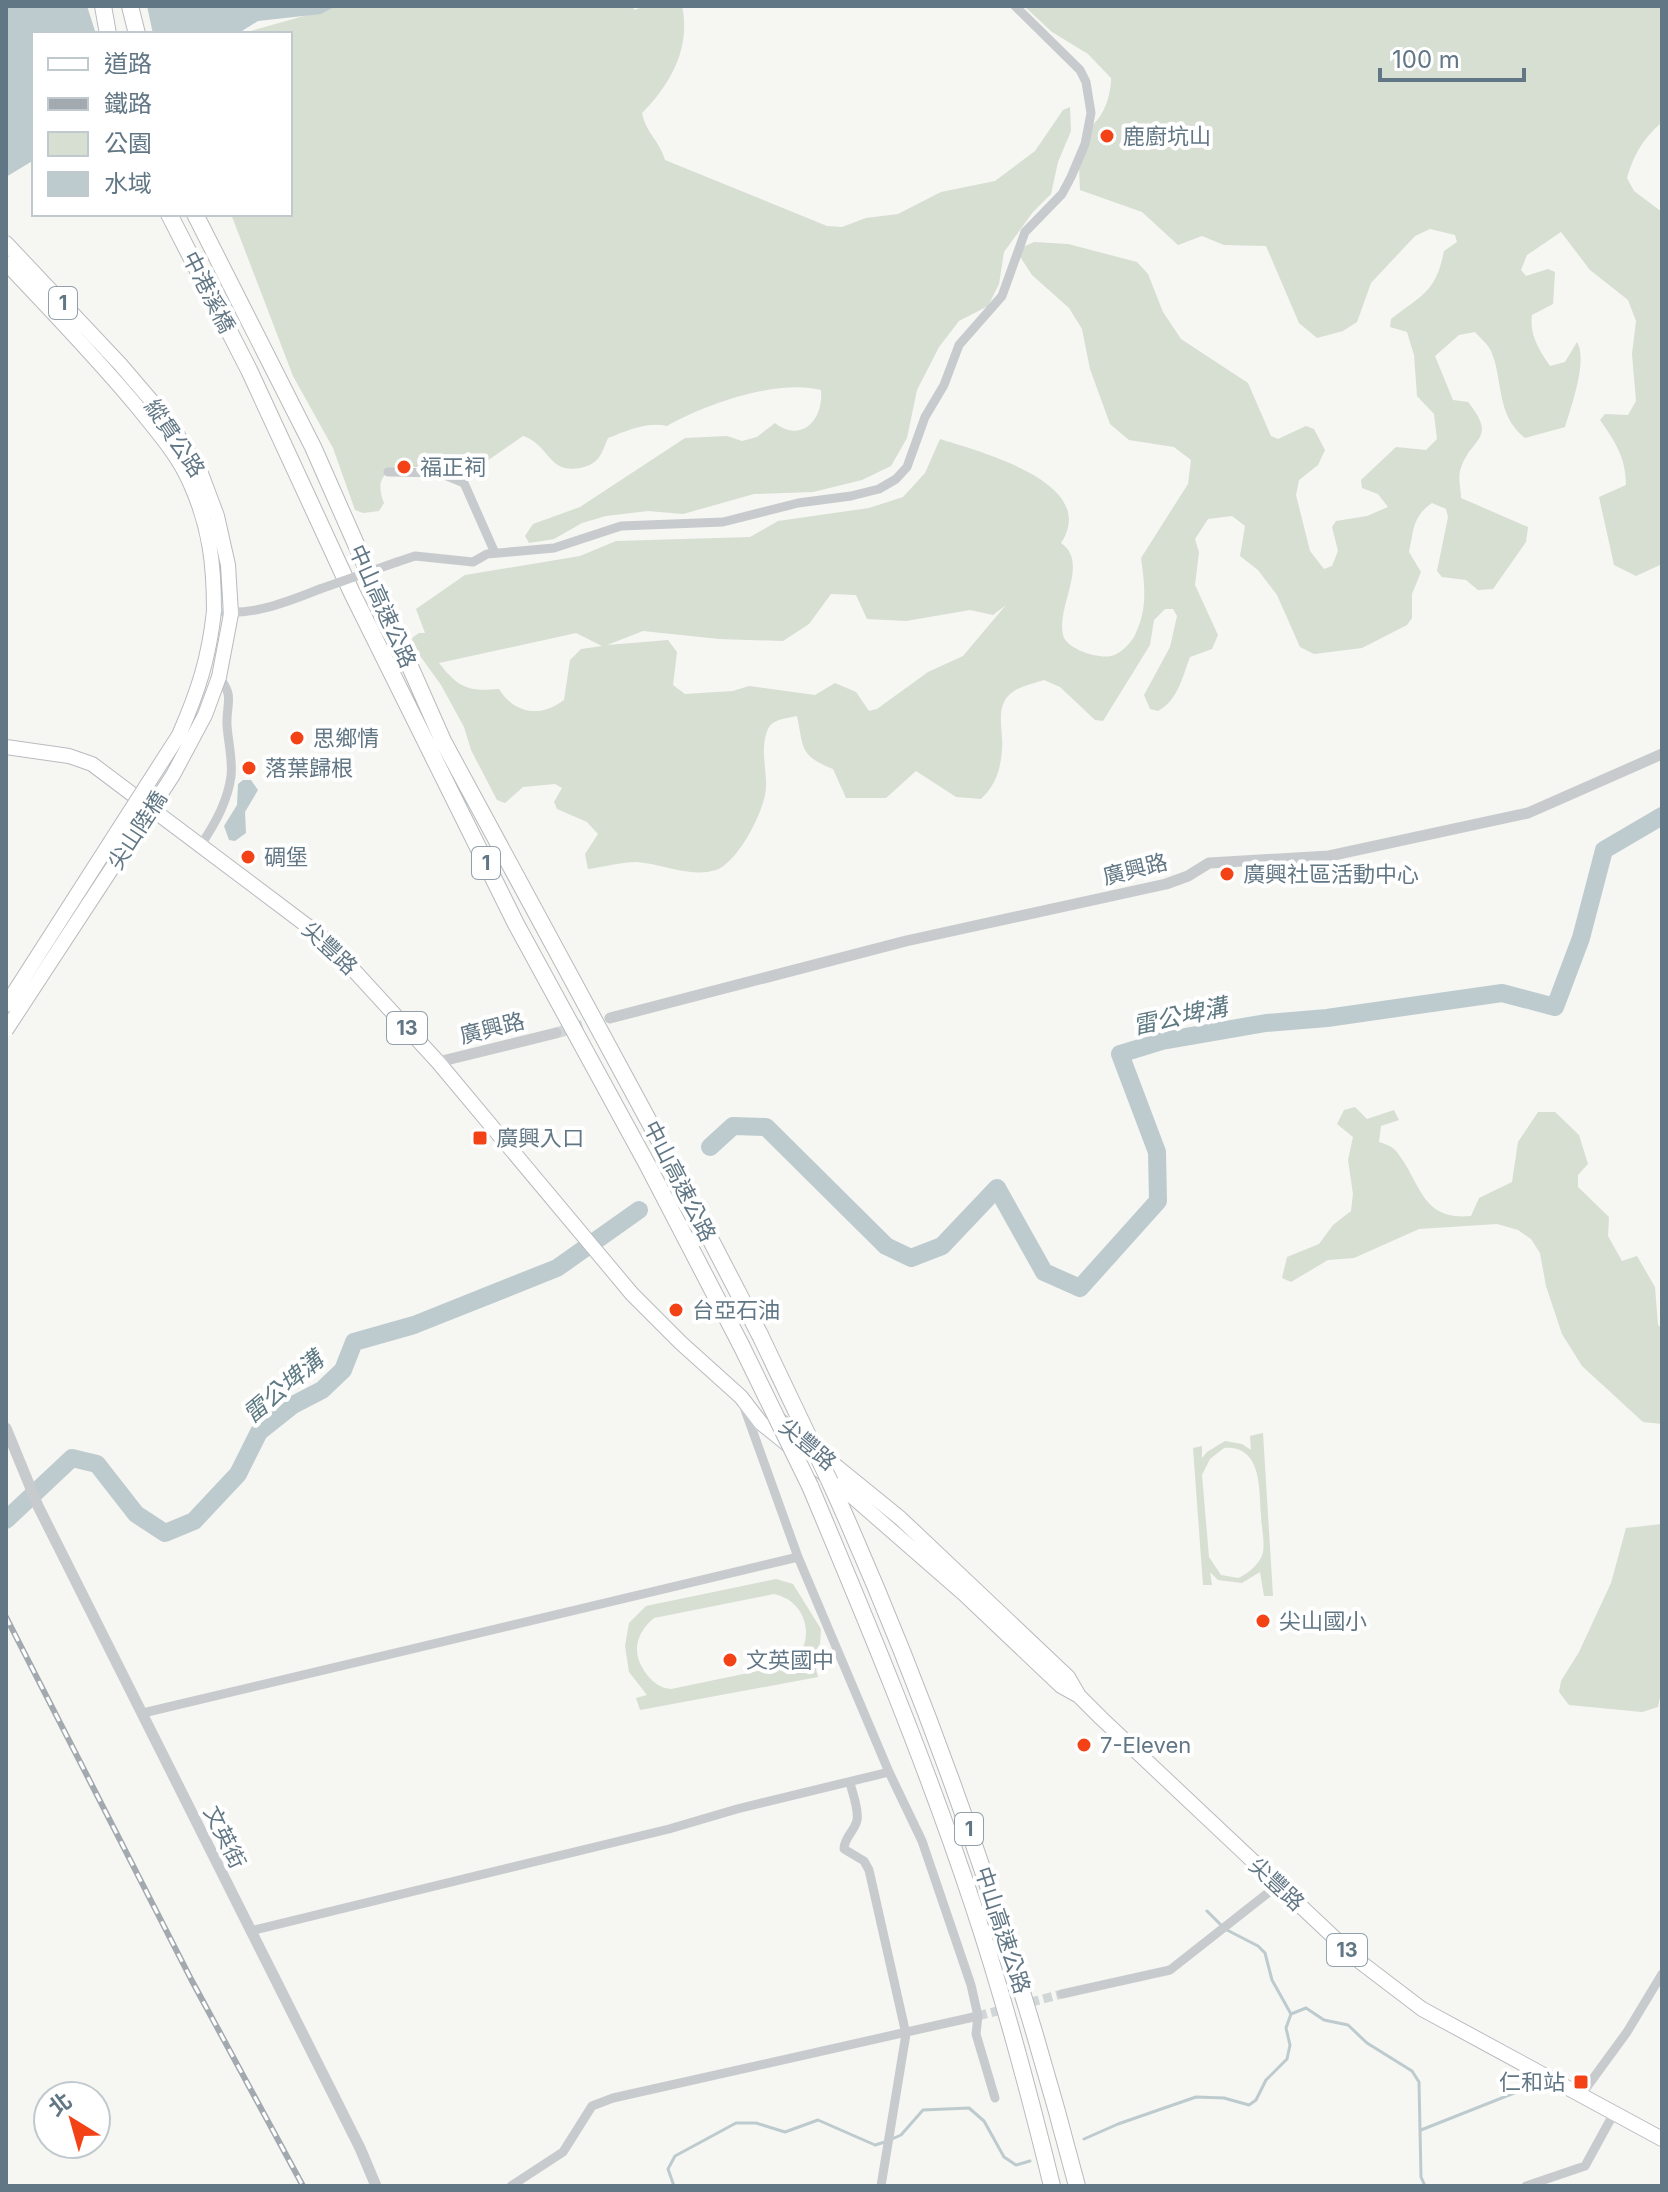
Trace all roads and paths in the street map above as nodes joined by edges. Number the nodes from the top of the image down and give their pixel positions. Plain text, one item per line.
1 (103, 6) edge
2 (130, 6) edge
3 (1015, 6) edge
4 (108, 32) edge
5 (136, 32) edge
6 (171, 216) edge
7 (196, 216) edge
8 (6, 243) edge
9 (6, 263) edge
10 (116, 370) junction
11 (249, 370) joint
12 (388, 472) dead end
13 (495, 553) junction
14 (214, 611) junction
15 (231, 614) junction
16 (219, 677) junction
17 (6, 747) edge
18 (1662, 754) edge
19 (200, 846) junction
20 (6, 1005) edge
21 (610, 1018) tunnel mouth
22 (6, 1030) edge
23 (556, 1033) tunnel mouth
24 (438, 1062) junction
25 (741, 1397) junction
26 (6, 1428) edge
27 (798, 1557) junction
28 (143, 1713) junction
29 (889, 1772) junction
30 (850, 1782) junction
31 (1278, 1885) junction
32 (250, 1931) junction
33 (1662, 1974) edge
34 (1062, 1994) tunnel mouth
35 (978, 2016) junction
36 (906, 2034) junction
37 (1581, 2095) junction
38 (995, 2098) dead end
39 (1614, 2113) junction
40 (1662, 2139) edge
41 (376, 2186) edge
42 (511, 2186) edge
43 (881, 2186) edge
44 (1052, 2186) edge
45 (1077, 2186) edge
46 (1526, 2186) edge

1 - 4 highway
2 - 5 highway
3 - 13 street
6 - 11 highway, 中港溪橋
7 - 45 highway, 中山高速公路 / 1, bridge
8 - 10 main road, 1
9 - 10 main road, 1
10 - 14 main road, 縱貫公路 / 1
10 - 15 main road, 縱貫公路 / 1
11 - 44 highway, 中山高速公路 / 1, bridge
12 - 13 street
13 - 15 street, bridge
14 - 15 street
14 - 20 main road, 尖山陸橋 / 1, bridge
15 - 16 main road, 尖山陸橋 / 1
16 - 19 street
16 - 22 main road, 尖山陸橋 / 1, bridge
17 - 19 main road, 尖豐路 / 13
18 - 21 street, 廣興路
19 - 24 main road, 尖豐路 / 13
23 - 24 street, 廣興路
24 - 25 main road, 尖豐路 / 13
25 - 27 street
25 - 31 main road, 尖豐路 / 13
26 - 28 street, 文英街
27 - 28 street
27 - 29 street
28 - 32 street, 文英街
29 - 30 street
29 - 35 street
30 - 32 street
30 - 36 street
31 - 34 street
31 - 37 main road, 尖豐路 / 13
32 - 41 street, 文英街
33 - 37 street
35 - 36 street
35 - 38 street
36 - 42 street
36 - 43 street
37 - 39 main road, 尖豐路 / 13
39 - 40 main road, 尖豐路 / 13
39 - 46 street

